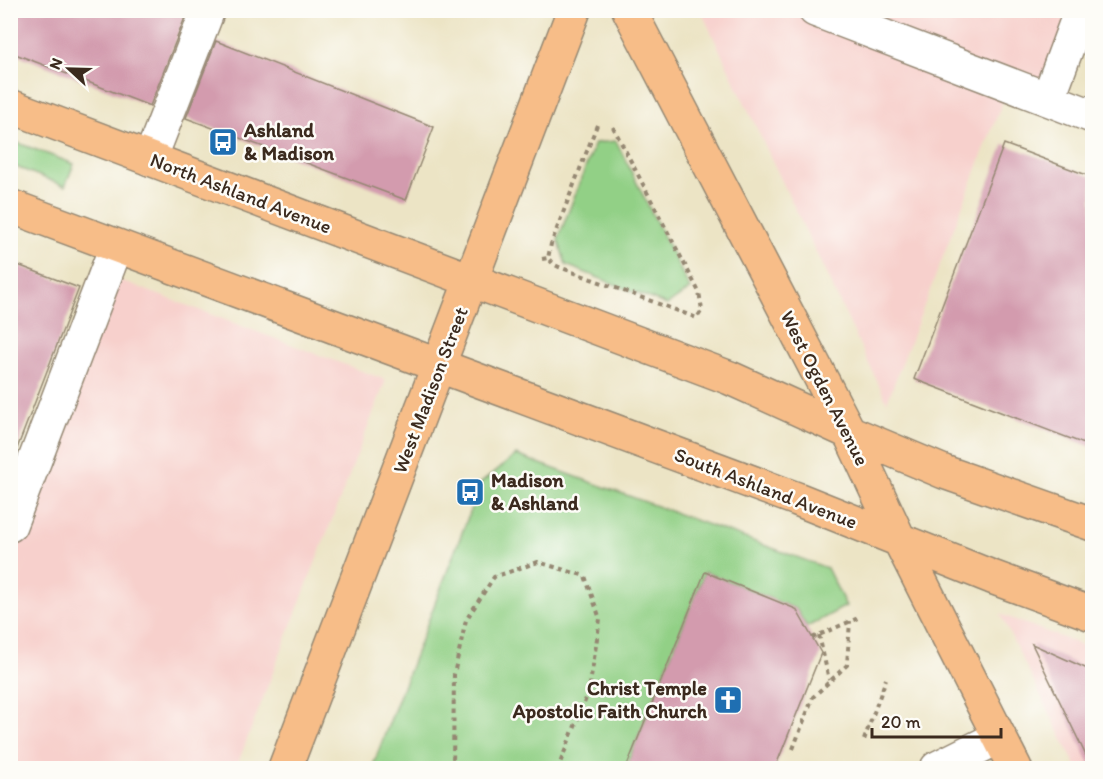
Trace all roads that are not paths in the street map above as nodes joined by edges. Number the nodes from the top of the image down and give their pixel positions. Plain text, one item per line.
1 (208, 10) edge
2 (574, 10) edge
3 (628, 10) edge
4 (815, 10) edge
5 (1081, 10) edge
6 (1048, 99) junction
7 (10, 106) edge
8 (1092, 117) edge
9 (150, 159) junction
10 (10, 206) edge
11 (116, 247) junction
12 (471, 280) junction
13 (437, 366) junction
14 (849, 432) junction
15 (1092, 524) edge
16 (10, 525) edge
17 (899, 539) junction
18 (1092, 614) edge
19 (999, 737) junction
20 (285, 768) edge
21 (937, 768) edge
22 (1015, 768) edge

1 - 9 lane
2 - 12 main road, West Madison Street
3 - 14 main road, West Ogden Avenue
4 - 6 lane
5 - 6 lane
6 - 8 lane
7 - 9 main road, North Ashland Avenue
9 - 12 main road, North Ashland Avenue
10 - 11 main road
11 - 13 main road
11 - 16 lane
12 - 13 main road, West Madison Street
12 - 14 main road
13 - 17 main road, South Ashland Avenue
13 - 20 main road, West Madison Street
14 - 15 main road
14 - 17 main road, West Ogden Avenue
17 - 18 main road, South Ashland Avenue
17 - 19 main road, West Ogden Avenue
19 - 21 lane
19 - 22 main road, West Ogden Avenue

